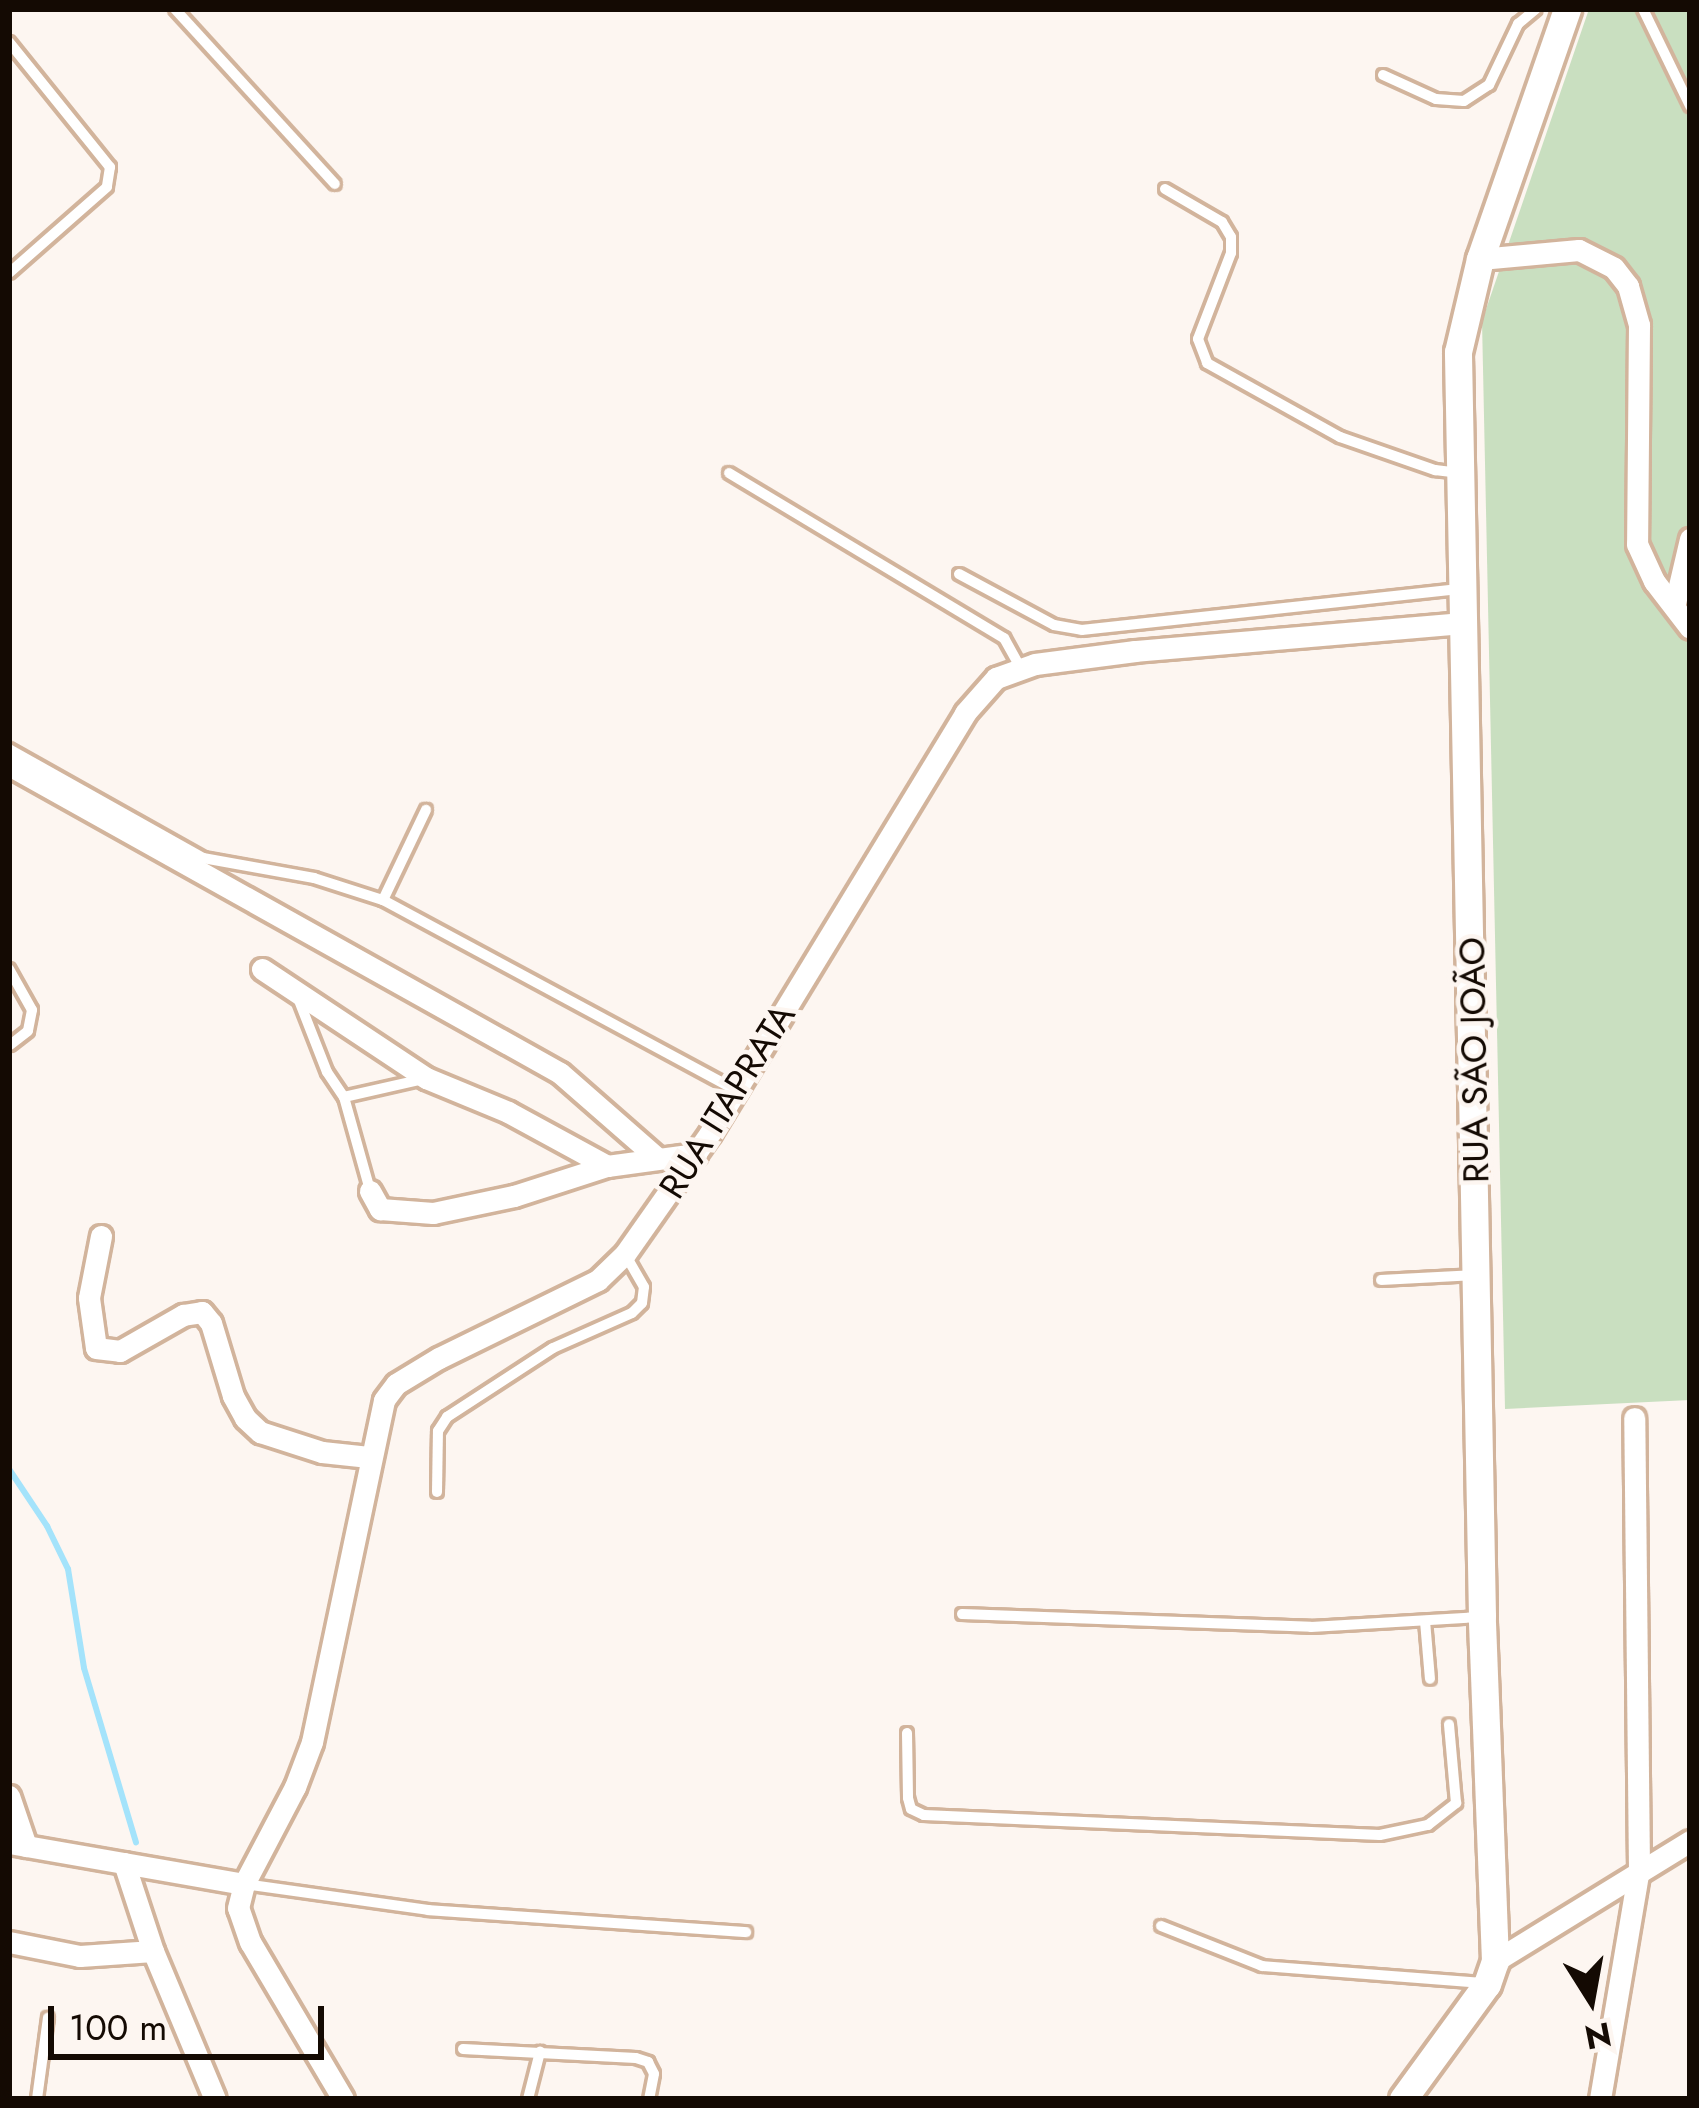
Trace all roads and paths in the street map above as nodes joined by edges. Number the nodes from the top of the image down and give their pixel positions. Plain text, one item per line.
1 (175, 9) edge
2 (1536, 9) edge
3 (1555, 9) edge
4 (1642, 9) edge
5 (1567, 10) edge
6 (9, 42) edge
7 (1383, 75) dead end
8 (1690, 106) edge
9 (335, 184) dead end
10 (1165, 189) dead end
11 (1480, 259) junction
12 (9, 273) edge
13 (729, 473) dead end
14 (1464, 473) junction
15 (1690, 539) edge
16 (959, 574) dead end
17 (1464, 588) junction
18 (1675, 603) junction
19 (1464, 622) junction
20 (1690, 628) edge
21 (1020, 667) junction
22 (9, 748) edge
23 (9, 765) edge
24 (426, 810) dead end
25 (383, 900) junction
26 (9, 969) edge
27 (262, 969) dead end
28 (298, 998) junction
29 (10, 1045) edge
30 (426, 1078) junction
31 (736, 1090) junction
32 (344, 1097) junction
33 (696, 1154) junction
34 (657, 1158) junction
35 (607, 1166) junction
36 (370, 1191) joint
37 (101, 1236) dead end
38 (625, 1254) junction
39 (1479, 1274) junction
40 (1382, 1280) dead end
41 (1634, 1418) dead end
42 (369, 1457) junction
43 (436, 1492) dead end
44 (962, 1613) dead end
45 (1482, 1616) junction
46 (1425, 1621) junction
47 (1430, 1679) dead end
48 (1449, 1724) dead end
49 (907, 1733) dead end
50 (9, 1776) edge
51 (12, 1801) edge
52 (1489, 1801) junction
53 (1456, 1803) junction
54 (1690, 1841) edge
55 (17, 1844) edge
56 (124, 1862) junction
57 (1639, 1869) junction
58 (244, 1884) junction
59 (1162, 1926) dead end
60 (746, 1931) dead end
61 (9, 1942) edge
62 (153, 1952) junction
63 (1491, 1972) junction
64 (47, 2018) dead end
65 (463, 2049) dead end
66 (540, 2052) junction
67 (37, 2099) edge
68 (215, 2099) edge
69 (343, 2099) edge
70 (528, 2099) edge
71 (649, 2099) edge
72 (1403, 2099) edge
73 (1600, 2099) edge

1 - 9 lane
2 - 7 lane
3 - 5 lane
4 - 8 lane
5 - 11 street, RUA SÃO JOÃO
6 - 12 lane
10 - 14 lane
11 - 14 street, RUA SÃO JOÃO
11 - 18 street
13 - 21 lane
14 - 17 street, RUA SÃO JOÃO
15 - 18 street
16 - 17 lane
17 - 19 street, RUA SÃO JOÃO
18 - 20 street
19 - 21 street
19 - 39 street, RUA SÃO JOÃO
21 - 31 street, RUA ITAPRATA
22 - 25 lane
23 - 34 street
24 - 25 lane
25 - 31 lane
26 - 29 lane
27 - 28 street
28 - 30 street
28 - 32 lane
30 - 32 lane
30 - 35 street
31 - 33 street, RUA ITAPRATA
32 - 36 lane
33 - 34 street
33 - 38 street, RUA ITAPRATA
34 - 35 street
35 - 36 street
37 - 42 street
38 - 42 street, RUA ITAPRATA
38 - 43 lane
39 - 40 lane
39 - 45 street, RUA SÃO JOÃO
41 - 57 street
42 - 58 street, RUA ITAPRATA
44 - 46 lane
45 - 46 lane
45 - 52 street, RUA SÃO JOÃO
46 - 47 lane
48 - 53 lane
49 - 53 lane
50 - 51 street
51 - 55 street
52 - 53 lane
52 - 63 street, RUA SÃO JOÃO
54 - 57 street
55 - 56 street
56 - 58 street
56 - 62 street
57 - 63 street
57 - 73 street
58 - 60 lane
58 - 69 street
59 - 63 lane
61 - 62 street
62 - 68 street
63 - 72 street
64 - 67 lane
65 - 66 lane
66 - 70 lane
66 - 71 lane

